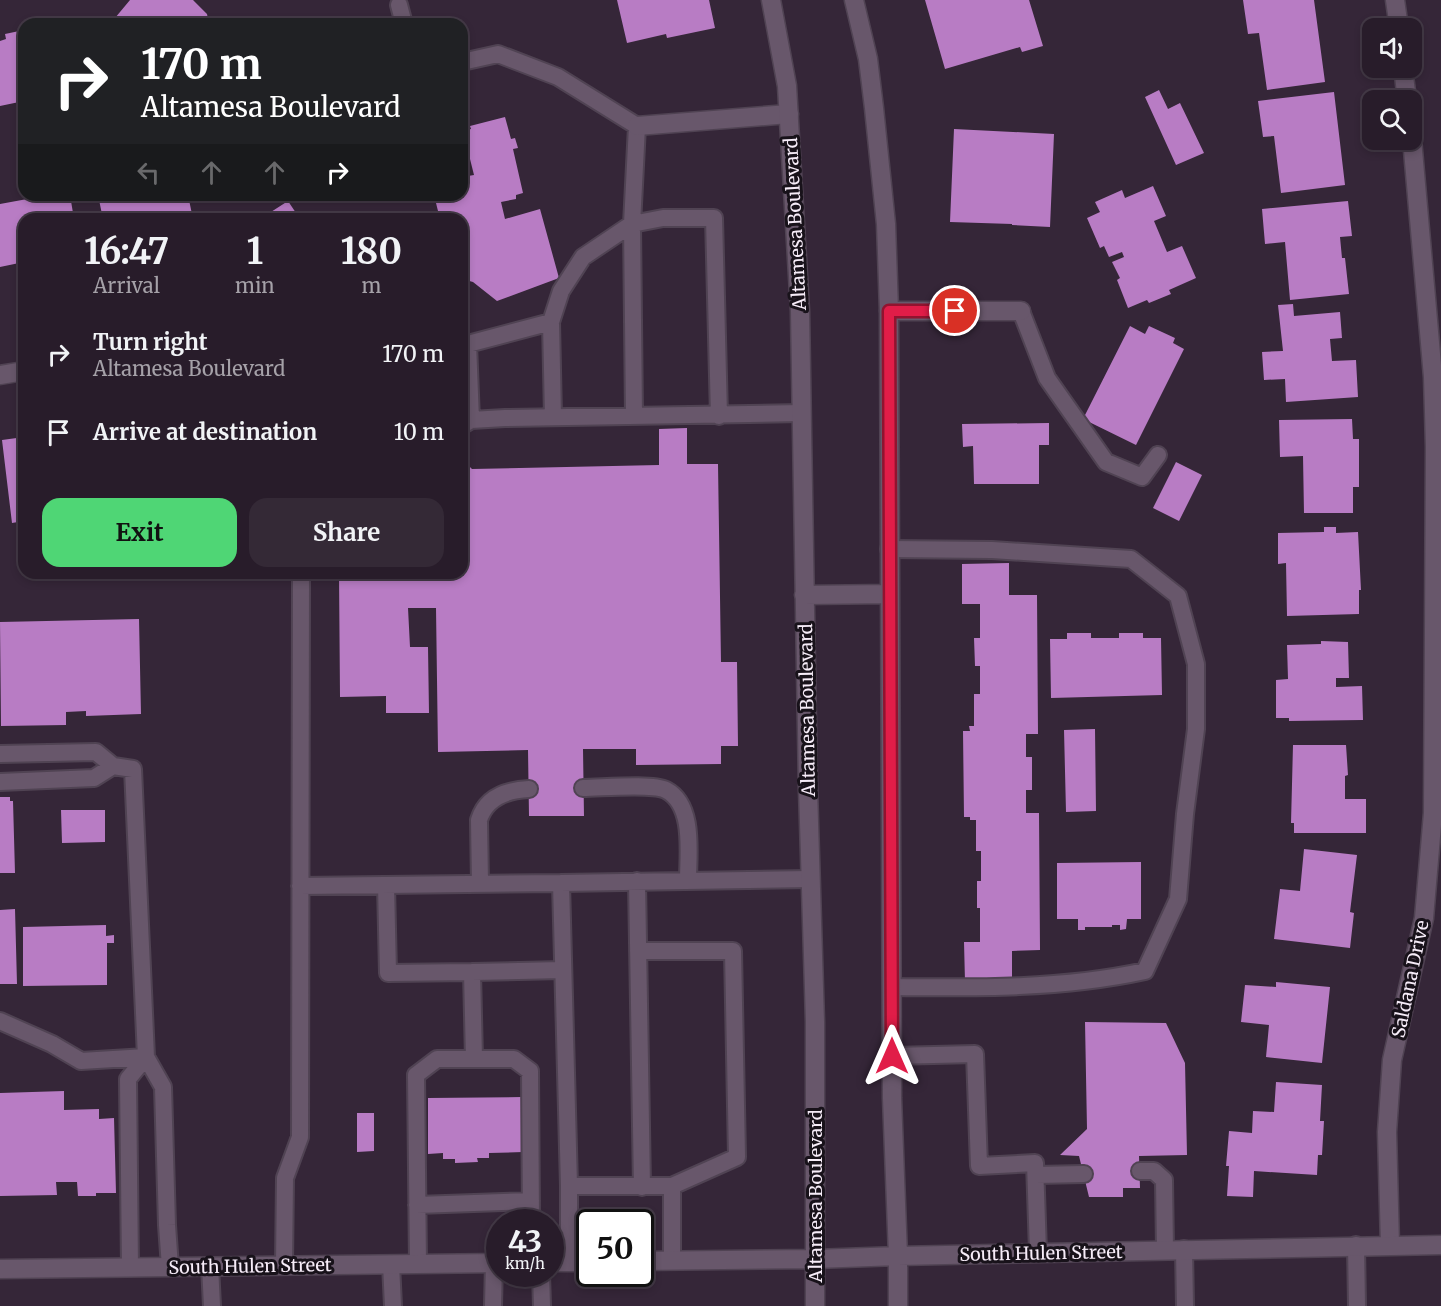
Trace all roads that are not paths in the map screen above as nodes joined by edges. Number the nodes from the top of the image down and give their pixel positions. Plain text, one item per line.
1 (771, 0) edge
2 (854, 0) edge
3 (1395, 0) edge
4 (399, 5) dead end
5 (402, 18) edge
6 (1398, 18) edge
7 (468, 61) edge
8 (789, 114) junction
9 (637, 126) junction
10 (1413, 150) edge
11 (632, 224) junction
12 (889, 311) junction
13 (1021, 311) joint
14 (551, 322) junction
15 (468, 344) edge
16 (18, 371) edge
17 (0, 375) edge
18 (802, 413) junction
19 (634, 416) junction
20 (719, 416) junction
21 (553, 417) junction
22 (468, 423) edge
23 (1158, 455) dead end
24 (889, 549) junction
25 (301, 579) edge
26 (890, 594) junction
27 (804, 595) junction
28 (0, 754) edge
29 (113, 766) junction
30 (0, 782) edge
31 (583, 788) dead end
32 (529, 789) dead end
33 (811, 879) junction
34 (688, 880) junction
35 (637, 881) junction
36 (561, 882) junction
37 (480, 884) junction
38 (386, 885) junction
39 (300, 886) junction
40 (638, 951) junction
41 (562, 970) junction
42 (472, 972) junction
43 (892, 987) junction
44 (0, 1021) edge
45 (892, 1056) junction
46 (146, 1057) junction
47 (474, 1059) junction
48 (1140, 1172) dead end
49 (1036, 1174) junction
50 (1084, 1174) dead end
51 (569, 1186) junction
52 (672, 1186) junction
53 (642, 1187) junction
54 (531, 1201) junction
55 (417, 1205) junction
56 (531, 1209) edge
57 (1356, 1245) junction
58 (1390, 1245) junction
59 (1441, 1245) edge
60 (1174, 1249) junction
61 (1038, 1252) junction
62 (898, 1256) junction
63 (815, 1259) junction
64 (654, 1261) edge
65 (672, 1261) junction
66 (564, 1262) edge
67 (569, 1262) junction
68 (576, 1262) edge
69 (486, 1263) edge
70 (391, 1264) junction
71 (418, 1264) junction
72 (284, 1265) junction
73 (210, 1266) junction
74 (170, 1267) junction
75 (130, 1268) junction
76 (0, 1269) edge
77 (494, 1287) edge
78 (541, 1287) edge
79 (212, 1306) edge
80 (393, 1306) edge
81 (493, 1306) edge
82 (542, 1306) edge
83 (815, 1306) edge
84 (898, 1306) edge
85 (1185, 1306) edge
86 (1357, 1306) edge

1 - 8 main road, Altamesa Boulevard
2 - 12 main road
3 - 6 main road
4 - 5 lane
7 - 9 lane
8 - 9 main road, Altamesa Boulevard
8 - 18 main road, Altamesa Boulevard
9 - 11 lane
10 - 58 main road, Saldana Drive
11 - 14 lane
11 - 19 lane
11 - 20 lane
12 - 13 main road
12 - 24 main road
13 - 23 lane
14 - 15 lane
14 - 21 lane
16 - 17 main road
18 - 20 lane
18 - 27 main road, Altamesa Boulevard
19 - 20 lane
19 - 21 lane
21 - 22 lane
24 - 26 main road
24 - 43 lane
25 - 39 lane
26 - 27 main road
26 - 43 main road
27 - 33 main road, Altamesa Boulevard
28 - 29 lane
29 - 30 lane
29 - 46 lane
31 - 34 lane
32 - 37 lane
33 - 34 lane
33 - 63 main road, Altamesa Boulevard
34 - 35 lane
35 - 36 lane
35 - 40 lane
36 - 37 lane
36 - 41 lane
37 - 38 lane
38 - 39 lane
38 - 42 lane
39 - 72 lane
40 - 52 lane
40 - 53 lane
41 - 42 lane
41 - 51 lane
42 - 47 lane
43 - 45 main road
44 - 46 lane
45 - 49 lane
45 - 62 main road
46 - 74 lane
46 - 75 lane
47 - 54 lane
47 - 55 lane
48 - 60 lane
49 - 50 lane
49 - 61 lane
51 - 53 lane
51 - 67 lane
52 - 53 lane
52 - 65 lane
54 - 55 lane
54 - 56 lane
55 - 71 lane
57 - 58 main road, South Hulen Street
57 - 60 main road, South Hulen Street
57 - 86 lane
58 - 59 main road, South Hulen Street
60 - 61 main road, South Hulen Street
60 - 85 lane
61 - 62 main road, South Hulen Street
62 - 63 main road, South Hulen Street
62 - 84 main road
63 - 65 main road, South Hulen Street
63 - 83 main road, Altamesa Boulevard
64 - 65 main road, South Hulen Street
66 - 67 main road
67 - 68 main road
69 - 71 main road, South Hulen Street
70 - 71 main road, South Hulen Street
70 - 72 main road, South Hulen Street
70 - 80 lane
72 - 73 main road, South Hulen Street
73 - 74 main road, South Hulen Street
73 - 79 lane
74 - 75 main road, South Hulen Street
75 - 76 main road, South Hulen Street
77 - 81 lane
78 - 82 lane

